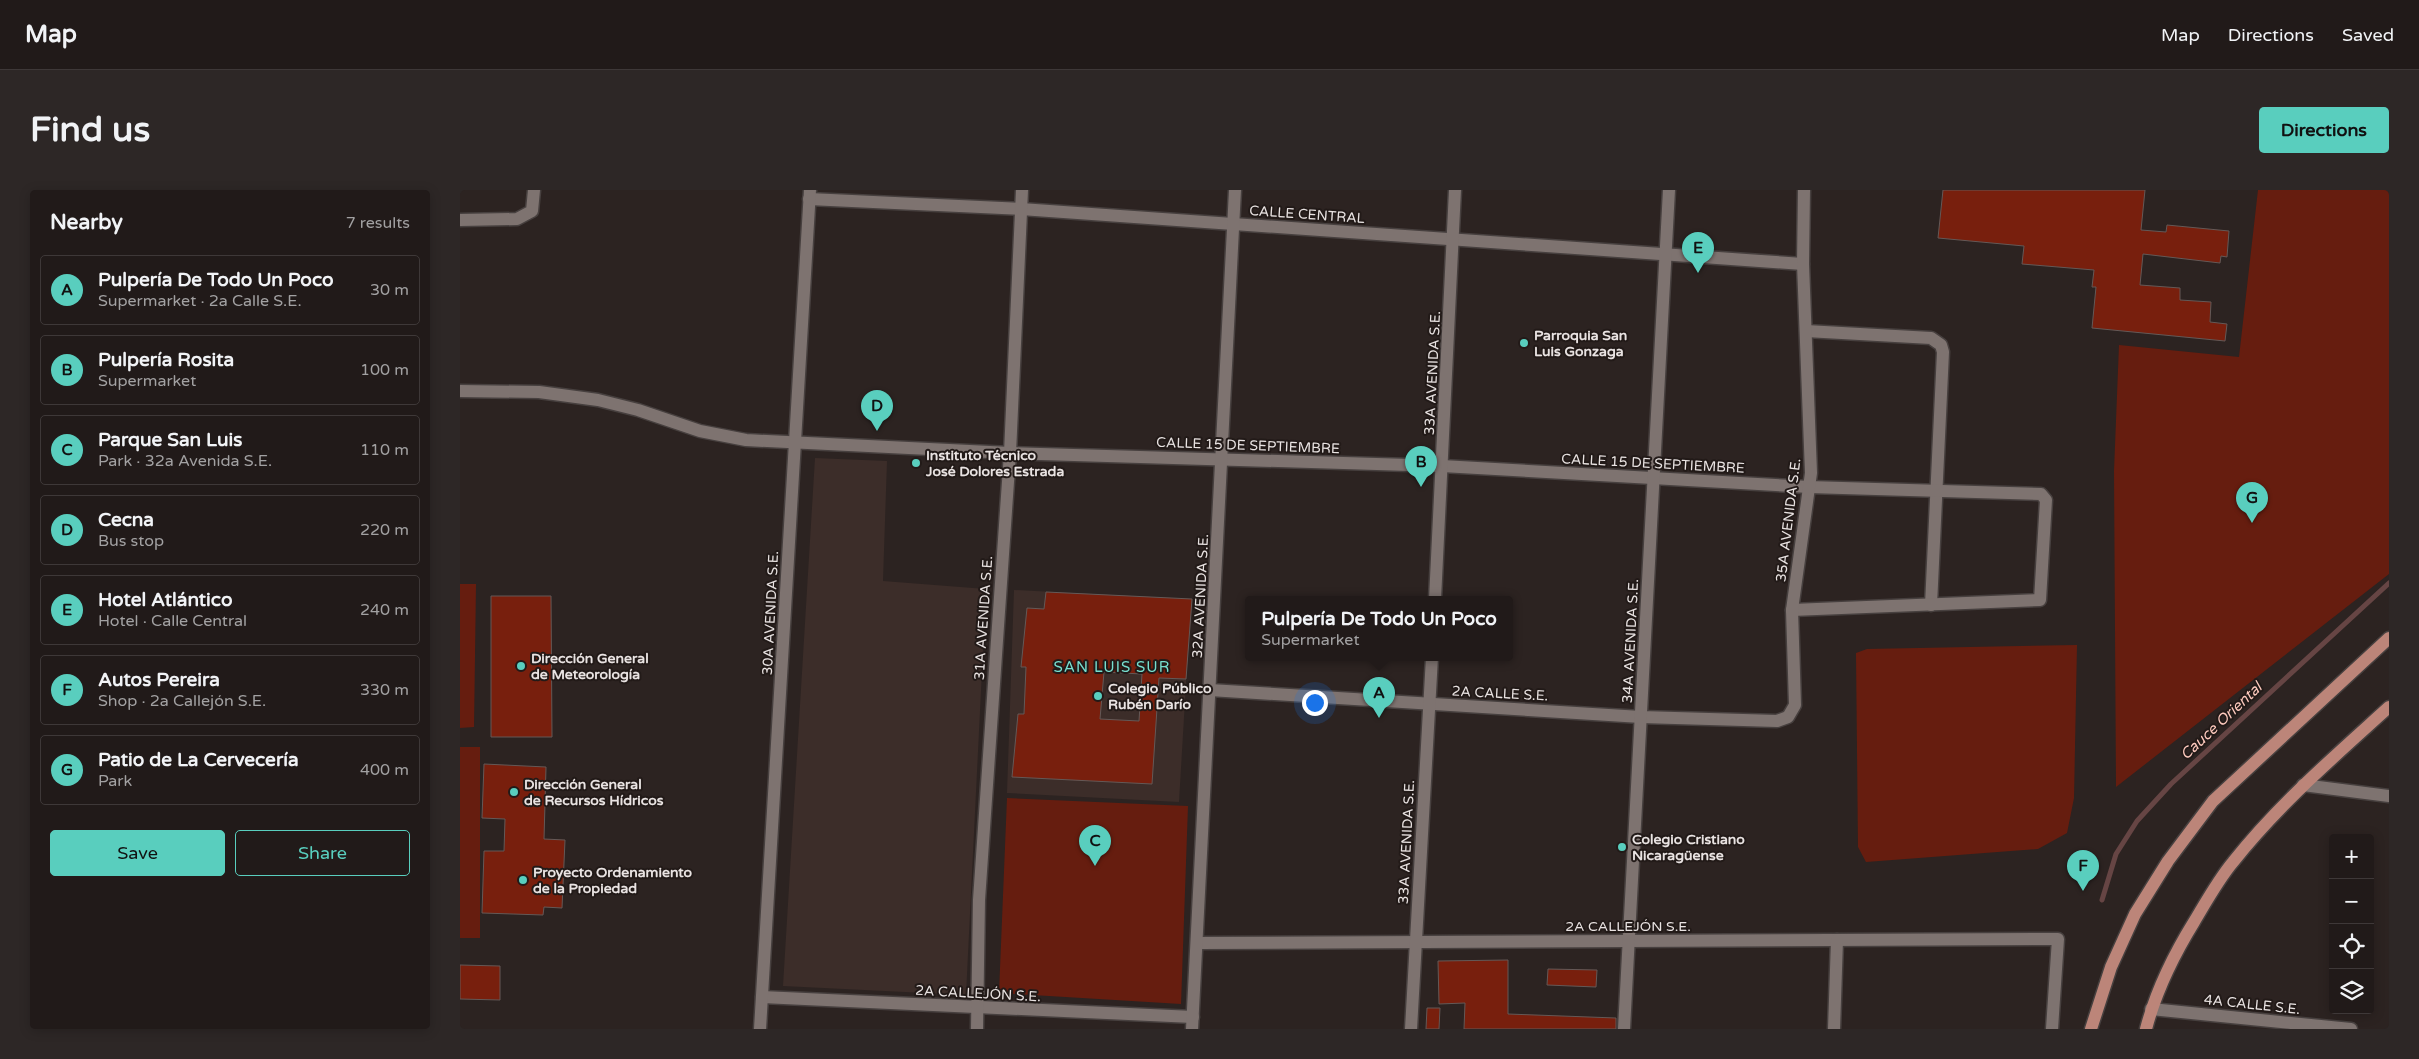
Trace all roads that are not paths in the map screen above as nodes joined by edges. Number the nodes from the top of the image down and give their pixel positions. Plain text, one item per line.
1 (534, 190) edge
2 (1022, 190) edge
3 (1235, 190) edge
4 (1455, 190) edge
5 (1669, 190) edge
6 (1804, 190) edge
7 (810, 195) edge
8 (1021, 209) junction
9 (460, 220) edge
10 (1233, 224) junction
11 (1453, 238) junction
12 (1666, 255) junction
13 (1803, 264) junction
14 (1806, 331) junction
15 (460, 392) edge
16 (795, 443) junction
17 (1010, 453) junction
18 (1222, 460) junction
19 (1442, 466) junction
20 (1654, 478) junction
21 (1810, 487) junction
22 (1936, 491) junction
23 (1435, 596) edge
24 (1931, 605) junction
25 (1792, 610) junction
26 (2389, 638) edge
27 (1432, 661) edge
28 (1210, 690) junction
29 (1429, 704) junction
30 (2389, 707) edge
31 (1641, 717) junction
32 (1788, 717) joint
33 (2303, 785) junction
34 (2389, 796) edge
35 (1837, 940) junction
36 (1629, 941) junction
37 (1416, 942) junction
38 (1197, 943) junction
39 (762, 998) junction
40 (977, 1008) junction
41 (2151, 1009) junction
42 (1193, 1023) edge
43 (760, 1029) edge
44 (977, 1029) edge
45 (1411, 1029) edge
46 (1624, 1029) edge
47 (1834, 1029) edge
48 (2052, 1029) edge
49 (2091, 1029) edge
50 (2146, 1029) edge
51 (2351, 1029) edge

1 - 9 street
2 - 8 street, 31A AVENIDA S.E.
3 - 10 street, 32A AVENIDA S.E.
4 - 11 street, 33A AVENIDA S.E.
5 - 12 street, 34A AVENIDA S.E.
6 - 13 street, 35A AVENIDA S.E.
7 - 8 street, CALLE CENTRAL
7 - 16 street, 30A AVENIDA S.E.
8 - 10 street, CALLE CENTRAL
8 - 17 street, 31A AVENIDA S.E.
10 - 11 street, CALLE CENTRAL
10 - 18 street, 32A AVENIDA S.E.
11 - 12 street, CALLE CENTRAL
11 - 19 street, 33A AVENIDA S.E.
12 - 13 street, CALLE CENTRAL
12 - 20 street, 34A AVENIDA S.E.
13 - 14 street, 35A AVENIDA S.E.
14 - 21 street, 35A AVENIDA S.E.
14 - 22 street
15 - 16 street, CALLE 15 DE SEPTIEMBRE
16 - 17 street, CALLE 15 DE SEPTIEMBRE
16 - 39 street, 30A AVENIDA S.E.
17 - 18 street, CALLE 15 DE SEPTIEMBRE
17 - 40 street, 31A AVENIDA S.E.
18 - 19 street, CALLE 15 DE SEPTIEMBRE
18 - 28 street, 32A AVENIDA S.E.
19 - 20 street, CALLE 15 DE SEPTIEMBRE
19 - 23 street, 33A AVENIDA S.E.
20 - 21 street, CALLE 15 DE SEPTIEMBRE
20 - 31 street, 34A AVENIDA S.E.
21 - 22 street, CALLE 15 DE SEPTIEMBRE
21 - 25 street, 35A AVENIDA S.E.
22 - 24 street
22 - 24 street, CALLE 15 DE SEPTIEMBRE
24 - 25 street
25 - 32 street, 35A AVENIDA S.E.
26 - 49 main road
27 - 29 street, 33A AVENIDA S.E.
28 - 29 street, 2A CALLE S.E.
28 - 38 street, 32A AVENIDA S.E.
29 - 31 street, 2A CALLE S.E.
29 - 37 street, 33A AVENIDA S.E.
30 - 33 main road
31 - 32 street, 2A CALLE S.E.
31 - 36 street, 34A AVENIDA S.E.
33 - 34 street
33 - 41 main road
35 - 36 street, 2A CALLEJÓN S.E.
35 - 47 street
35 - 48 street, 2A CALLEJÓN S.E.
36 - 37 street, 2A CALLEJÓN S.E.
36 - 46 street, 34A AVENIDA S.E.
37 - 38 street, 2A CALLEJÓN S.E.
37 - 45 street, 33A AVENIDA S.E.
38 - 42 street, 32A AVENIDA S.E.
39 - 40 street, 2A CALLEJÓN S.E.
39 - 43 street, 30A AVENIDA S.E.
40 - 42 street, 2A CALLEJÓN S.E.
40 - 44 street, 31A AVENIDA S.E.
41 - 50 main road
41 - 51 street, 4A CALLE S.E.

